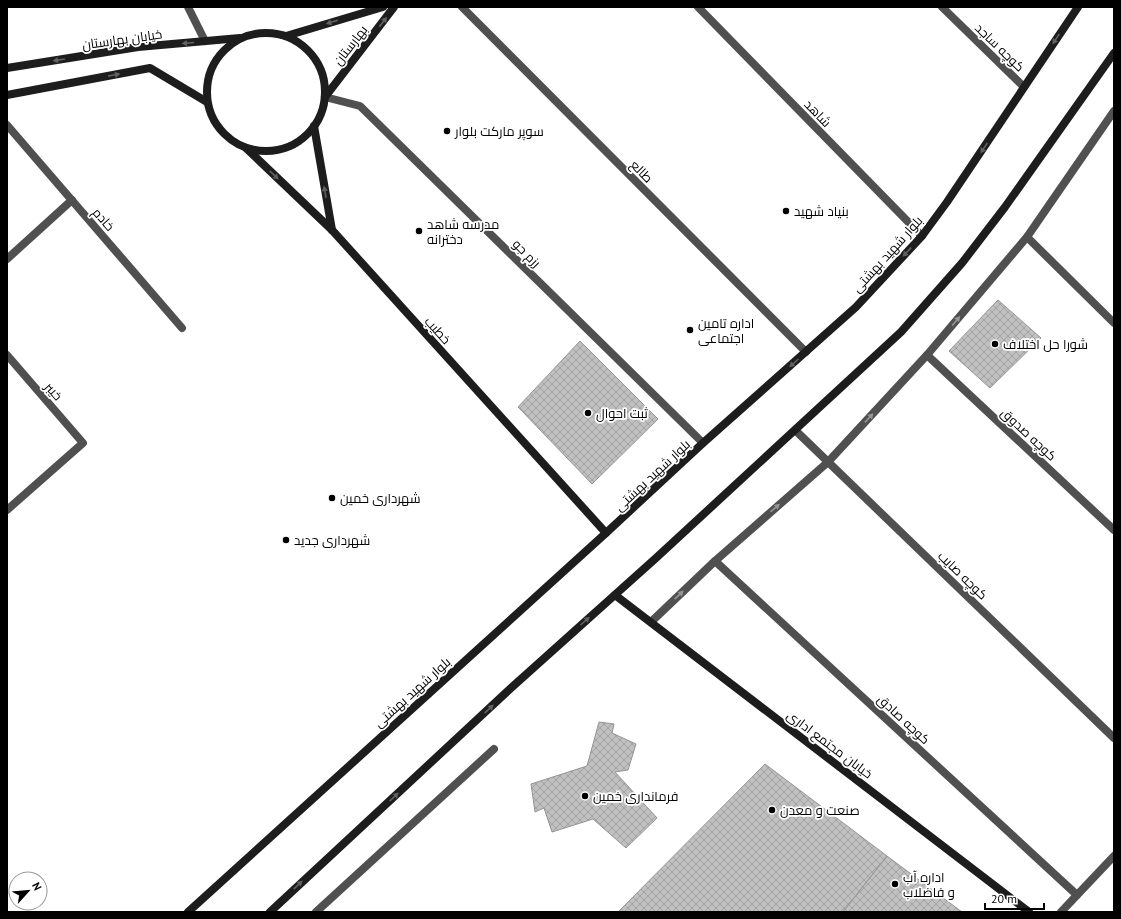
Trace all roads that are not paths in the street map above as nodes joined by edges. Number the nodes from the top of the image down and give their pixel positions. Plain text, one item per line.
1 (188, 7) edge
2 (383, 7) edge
3 (394, 7) edge
4 (462, 7) edge
5 (698, 7) edge
6 (942, 7) edge
7 (1078, 7) edge
8 (364, 10) edge
9 (286, 36) junction
10 (240, 38) junction
11 (205, 41) junction
12 (1114, 53) edge
13 (7, 68) edge
14 (1024, 87) junction
15 (7, 95) edge
16 (325, 97) junction
17 (208, 102) junction
18 (1114, 111) edge
19 (7, 125) edge
20 (314, 126) junction
21 (246, 148) junction
22 (72, 200) junction
23 (332, 230) junction
24 (922, 236) junction
25 (1027, 237) junction
26 (7, 259) edge
27 (1114, 323) edge
28 (182, 328) dead end
29 (806, 352) junction
30 (7, 355) edge
31 (927, 355) junction
32 (795, 430) junction
33 (703, 443) junction
34 (828, 462) junction
35 (7, 510) edge
36 (1114, 530) edge
37 (606, 533) junction
38 (715, 561) junction
39 (615, 595) junction
40 (651, 622) junction
41 (1114, 738) edge
42 (494, 749) dead end
43 (1114, 856) edge
44 (1077, 895) junction
45 (188, 912) edge
46 (270, 912) edge
47 (316, 912) edge
48 (1029, 912) edge
49 (1061, 912) edge

1 - 11 street
2 - 8 main road
16 -> 3 main road, بهارستان
4 - 29 street, طالع
5 - 24 street, شاهد
6 - 14 street, کوچه ساجد
7 -> 14 main road, بلوار شهید بهشتی
8 -> 9 main road
9 - 10 main road
9 - 16 main road
10 - 11 main road, خیابان بهارستان
10 - 17 main road
11 -> 13 main road, خیابان بهارستان
12 - 32 main road
14 -> 24 main road, بلوار شهید بهشتی
15 -> 17 main road
16 - 20 main road
16 - 33 street, رزم جو
17 - 21 main road
18 - 25 street
19 - 22 street, خادم
20 - 21 main road
23 -> 20 main road
21 -> 23 main road, خطیب
22 - 26 street
22 - 28 street, خادم
23 - 37 main road, خطیب
24 -> 29 main road, بلوار شهید بهشتی
25 - 27 street
31 -> 25 street
29 -> 33 main road, بلوار شهید بهشتی
30 - 35 street, خیبر
34 -> 31 street
31 - 36 street, کوچه صدوق
32 - 34 street, کوچه صایب
32 - 39 main road
33 - 37 main road, بلوار شهید بهشتی
38 -> 34 street
34 - 41 street, کوچه صایب
37 - 45 main road, بلوار شهید بهشتی
40 -> 38 street
38 - 44 street, کوچه صادق
39 - 40 main road, خیابان مجتمع اداری
46 -> 39 main road
40 - 48 main road, خیابان مجتمع اداری
42 - 47 street
43 - 44 street
44 - 49 street

